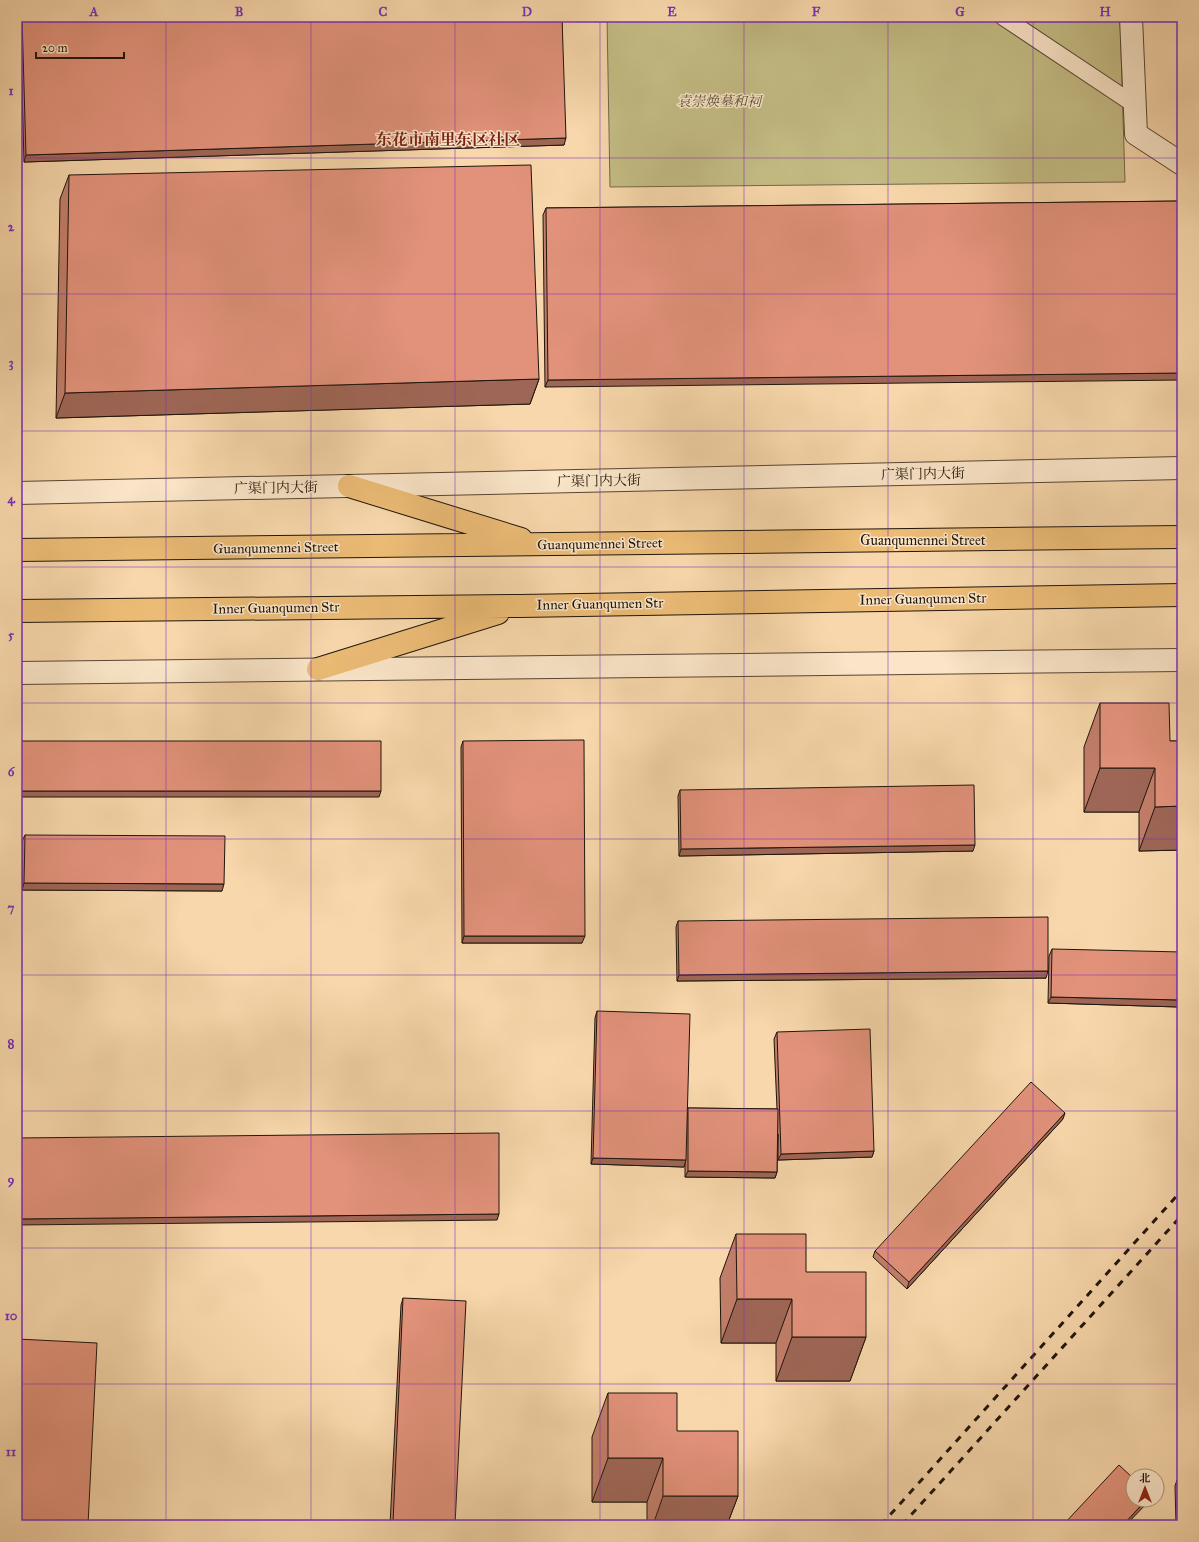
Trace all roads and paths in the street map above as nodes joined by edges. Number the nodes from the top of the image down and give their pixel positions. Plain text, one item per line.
1 (1002, 17) edge
2 (1131, 17) edge
3 (1135, 105) junction
4 (1182, 164) edge
5 (1182, 468) edge
6 (349, 486) junction
7 (17, 493) edge
8 (1182, 537) edge
9 (541, 545) junction
10 (17, 550) edge
11 (1182, 595) edge
12 (520, 606) junction
13 (17, 611) edge
14 (1182, 660) edge
15 (318, 669) junction
16 (17, 673) edge

1 - 3 lane
2 - 3 street
3 - 4 street
5 - 6 street, 广渠门内大街
6 - 7 street, 广渠门内大街
6 - 9 main road
8 - 9 main road, Guanqumennei Street
9 - 10 main road, Guanqumennei Street
11 - 12 main road, Inner Guanqumen Str
12 - 13 main road, Inner Guanqumen Str
12 - 15 main road
14 - 15 street
15 - 16 street

